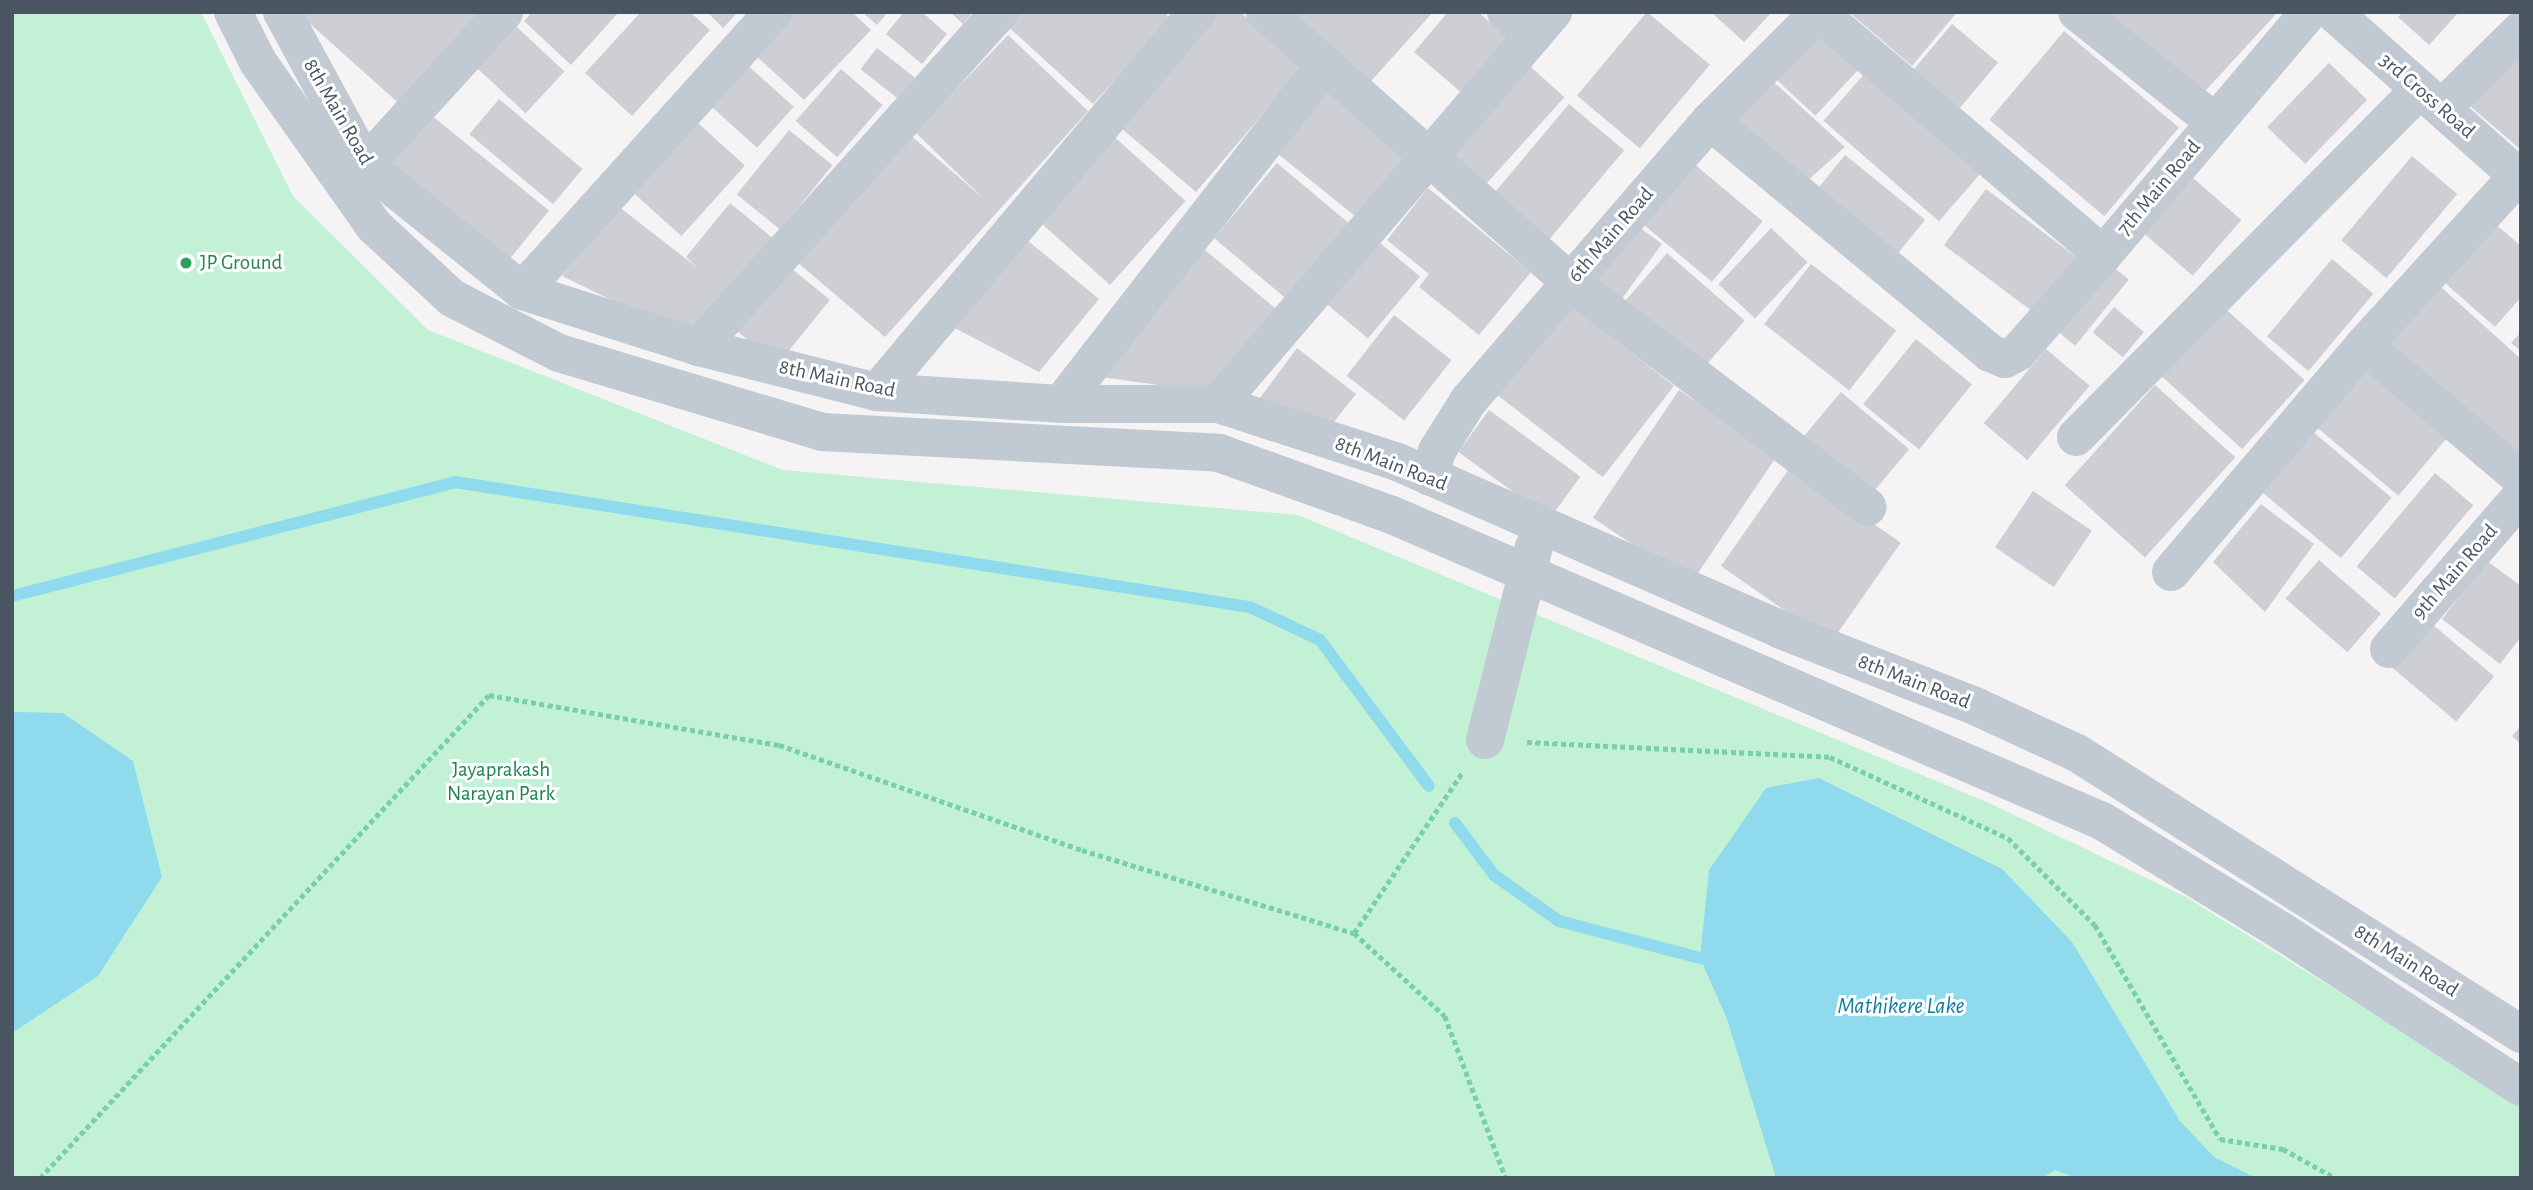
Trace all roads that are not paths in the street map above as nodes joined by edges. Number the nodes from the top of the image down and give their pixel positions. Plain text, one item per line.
1 (233, 12) edge
2 (282, 12) edge
3 (504, 12) edge
4 (773, 12) edge
5 (1000, 12) edge
6 (1197, 12) edge
7 (1265, 12) edge
8 (1819, 12) edge
9 (2077, 12) edge
10 (2309, 12) edge
11 (2333, 12) edge
12 (1530, 20) edge
13 (2521, 30) edge
14 (1324, 66) junction
15 (2431, 99) junction
16 (1710, 121) junction
17 (2215, 122) junction
18 (1427, 159) junction
19 (365, 165) junction
20 (2519, 178) edge
21 (2103, 255) junction
22 (1570, 282) junction
23 (522, 291) junction
24 (2364, 345) junction
25 (699, 347) junction
26 (877, 392) junction
27 (1061, 404) junction
28 (1218, 404) junction
29 (2076, 437) dead end
30 (1430, 477) junction
31 (2521, 478) edge
32 (2521, 496) edge
33 (1867, 507) dead end
34 (1542, 526) junction
35 (1525, 572) junction
36 (2171, 572) dead end
37 (2389, 649) dead end
38 (1485, 740) road end
39 (2521, 1034) edge
40 (2521, 1087) edge

1 - 35 street
2 - 19 street, 8th Main Road
3 - 19 street
4 - 23 street
5 - 25 street
6 - 26 street
7 - 14 street
8 - 16 street, 6th Main Road
8 - 21 street
9 - 17 street
10 - 17 street, 7th Main Road
11 - 15 street, 3rd Cross Road
12 - 18 street
13 - 15 street
14 - 18 street
14 - 27 street
15 - 20 street, 3rd Cross Road
15 - 29 street
16 - 21 street, 7th Main Road
16 - 22 street, 6th Main Road
17 - 21 street, 7th Main Road
18 - 22 street
18 - 28 street
19 - 23 street, 8th Main Road
20 - 24 street
22 - 30 street, 6th Main Road
22 - 33 street
23 - 25 street, 8th Main Road
24 - 31 street
24 - 36 street
25 - 26 street, 8th Main Road
26 - 27 street, 8th Main Road
27 - 28 street, 8th Main Road
28 - 30 street, 8th Main Road
30 - 34 street, 8th Main Road
32 - 37 street, 9th Main Road
34 - 35 street
34 - 39 street, 8th Main Road
35 - 38 street
35 - 40 street

